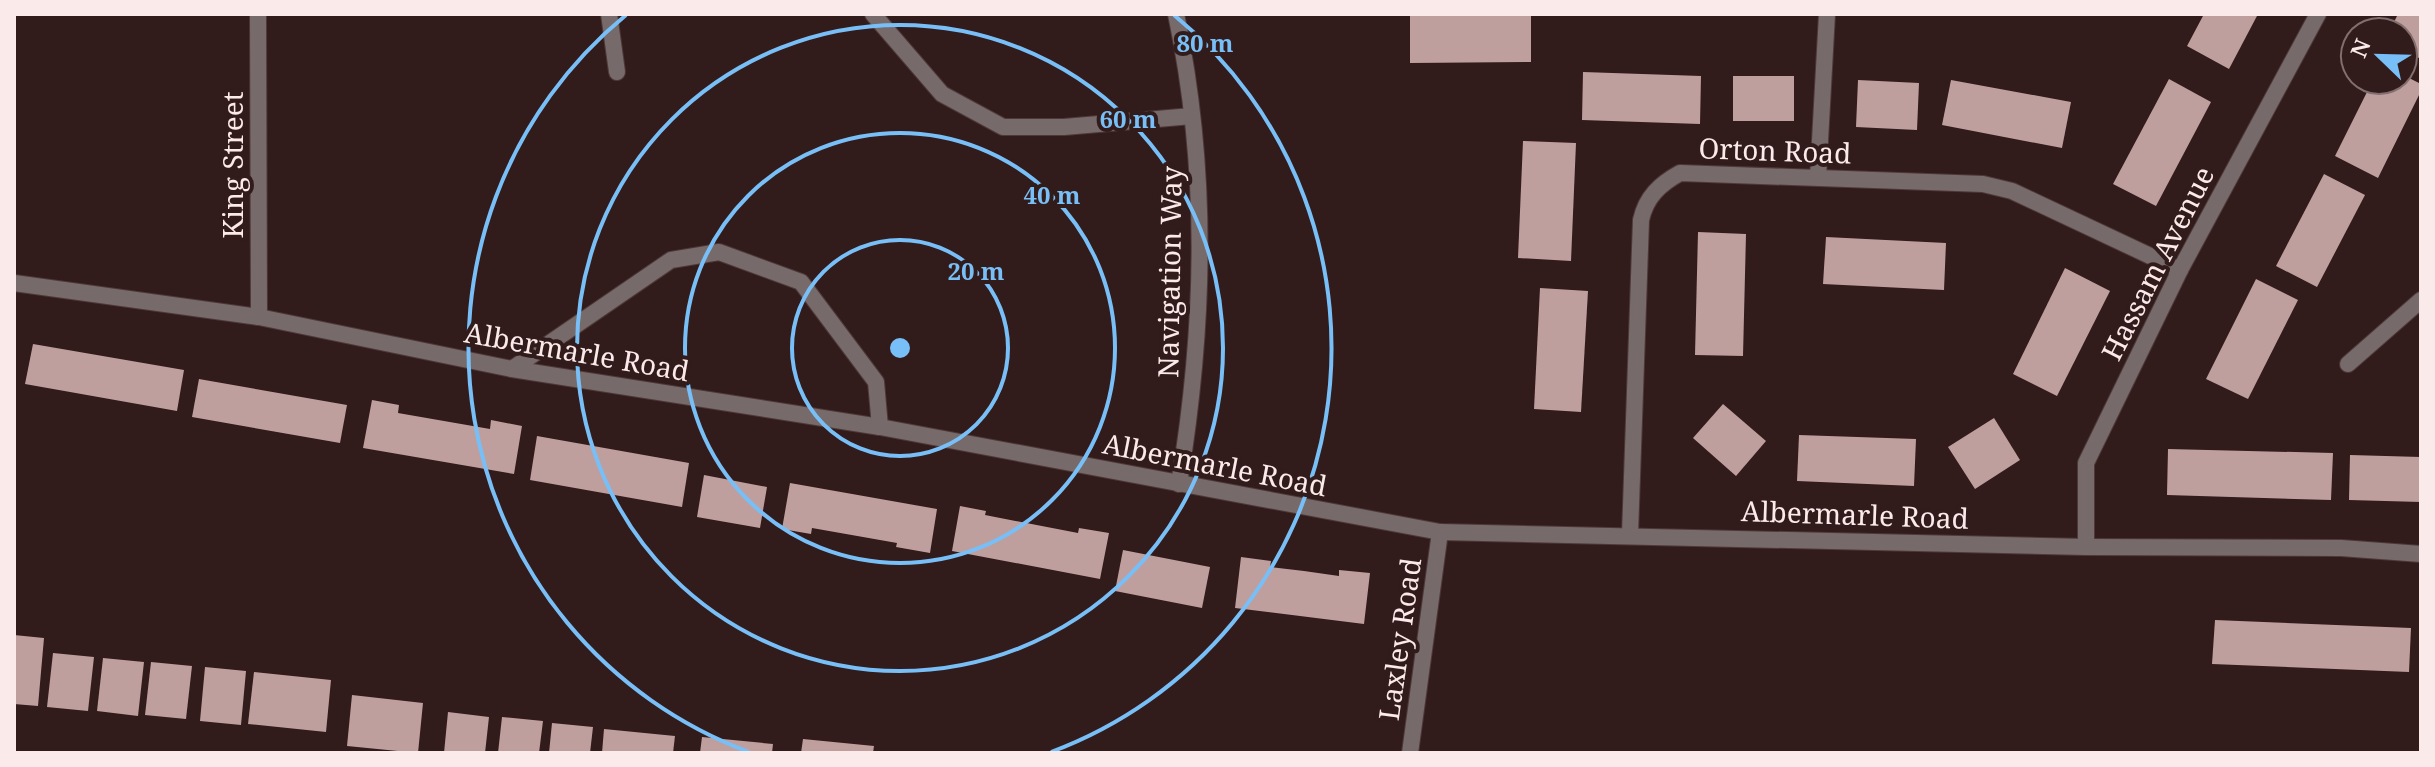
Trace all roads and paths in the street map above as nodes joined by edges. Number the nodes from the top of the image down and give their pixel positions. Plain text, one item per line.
1 (258, 14) edge
2 (609, 14) edge
3 (873, 14) edge
4 (1176, 14) edge
5 (1827, 14) edge
6 (2318, 14) edge
7 (617, 72) dead end
8 (1192, 116) junction
9 (1818, 177) junction
10 (2180, 270) junction
11 (14, 283) edge
12 (2421, 300) edge
13 (259, 317) junction
14 (2348, 364) dead end
15 (512, 369) junction
16 (880, 427) junction
17 (1179, 484) junction
18 (1440, 532) junction
19 (1630, 534) junction
20 (2086, 547) junction
21 (2421, 554) edge
22 (1410, 753) edge

1 - 13 street, King Street
2 - 7 street
3 - 8 street
4 - 8 street, Navigation Way
5 - 9 street
6 - 10 street, Hassam Avenue
8 - 17 street, Navigation Way
9 - 10 street, Orton Road
9 - 19 street, Orton Road
10 - 20 street, Hassam Avenue
11 - 13 street, Albermarle Road
12 - 14 street
13 - 15 street, Albermarle Road
15 - 16 street, Albermarle Road
15 - 16 street
16 - 17 street, Albermarle Road
17 - 18 street, Albermarle Road
18 - 19 street, Albermarle Road
18 - 22 street, Laxley Road
19 - 20 street, Albermarle Road
20 - 21 street, Albermarle Road

